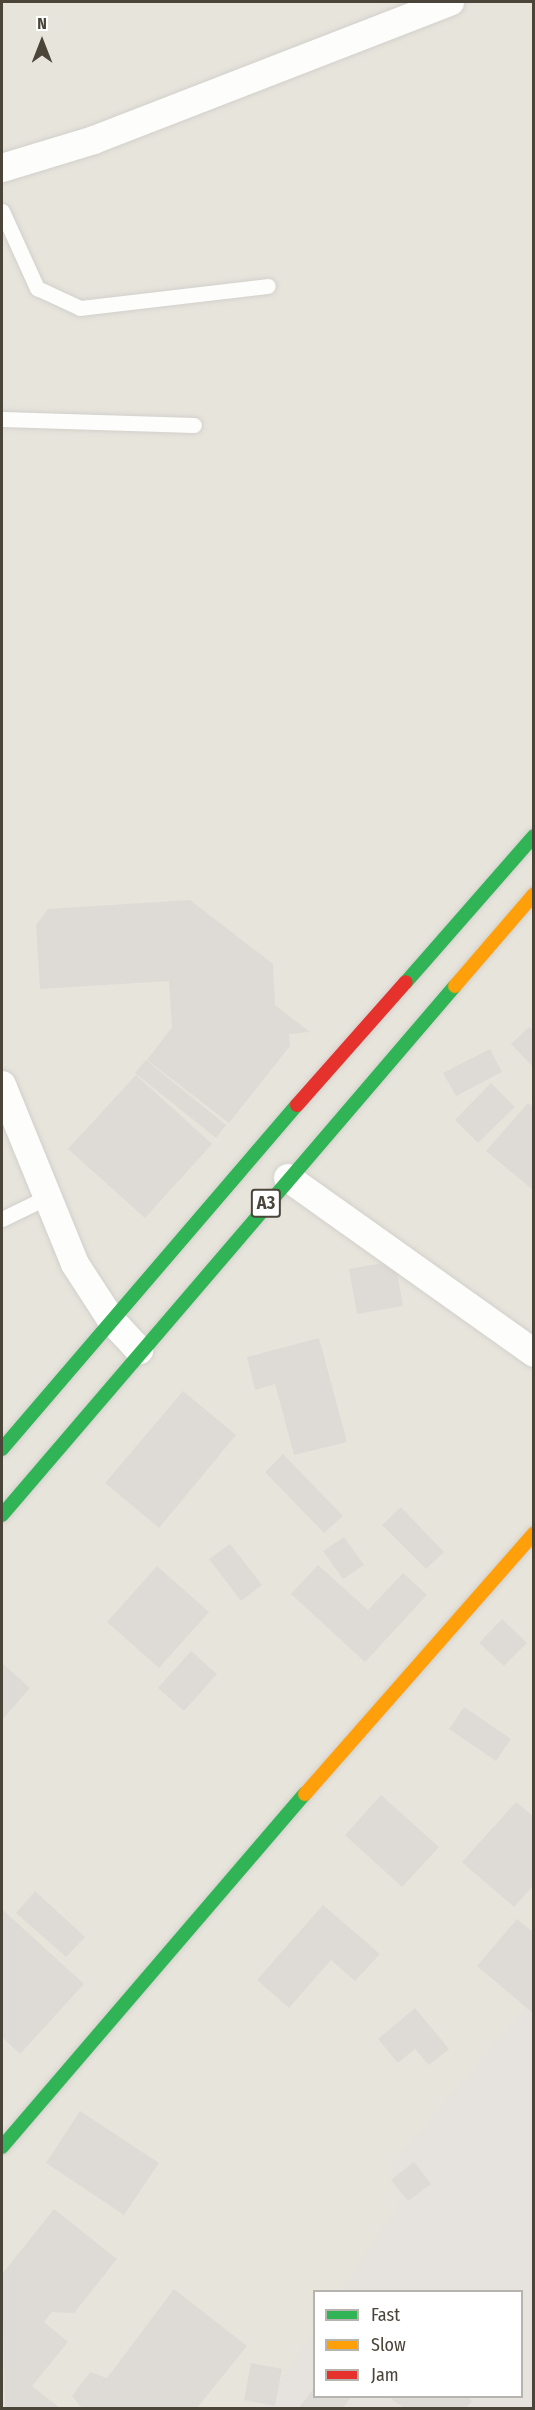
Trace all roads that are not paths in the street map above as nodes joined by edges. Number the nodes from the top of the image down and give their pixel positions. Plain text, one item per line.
1 (450, 2) edge
2 (2, 168) edge
3 (2, 211) edge
4 (268, 286) dead end
5 (2, 419) edge
6 (194, 425) dead end
7 (534, 836) edge
8 (534, 894) edge
9 (2, 1085) edge
10 (288, 1178) junction
11 (45, 1198) junction
12 (2, 1219) edge
13 (112, 1321) junction
14 (139, 1350) junction
15 (534, 1353) edge
16 (2, 1449) edge
17 (2, 1515) edge
18 (534, 1533) edge
19 (2, 2147) edge

1 - 2 street
3 - 4 lane
5 - 6 lane
7 - 13 main road, A3
8 - 10 main road, A3
9 - 11 street
10 - 14 main road, A3
10 - 15 street
11 - 12 lane
11 - 13 street
13 - 14 street
13 - 16 main road, A3
14 - 17 main road, A3
18 - 19 main road

